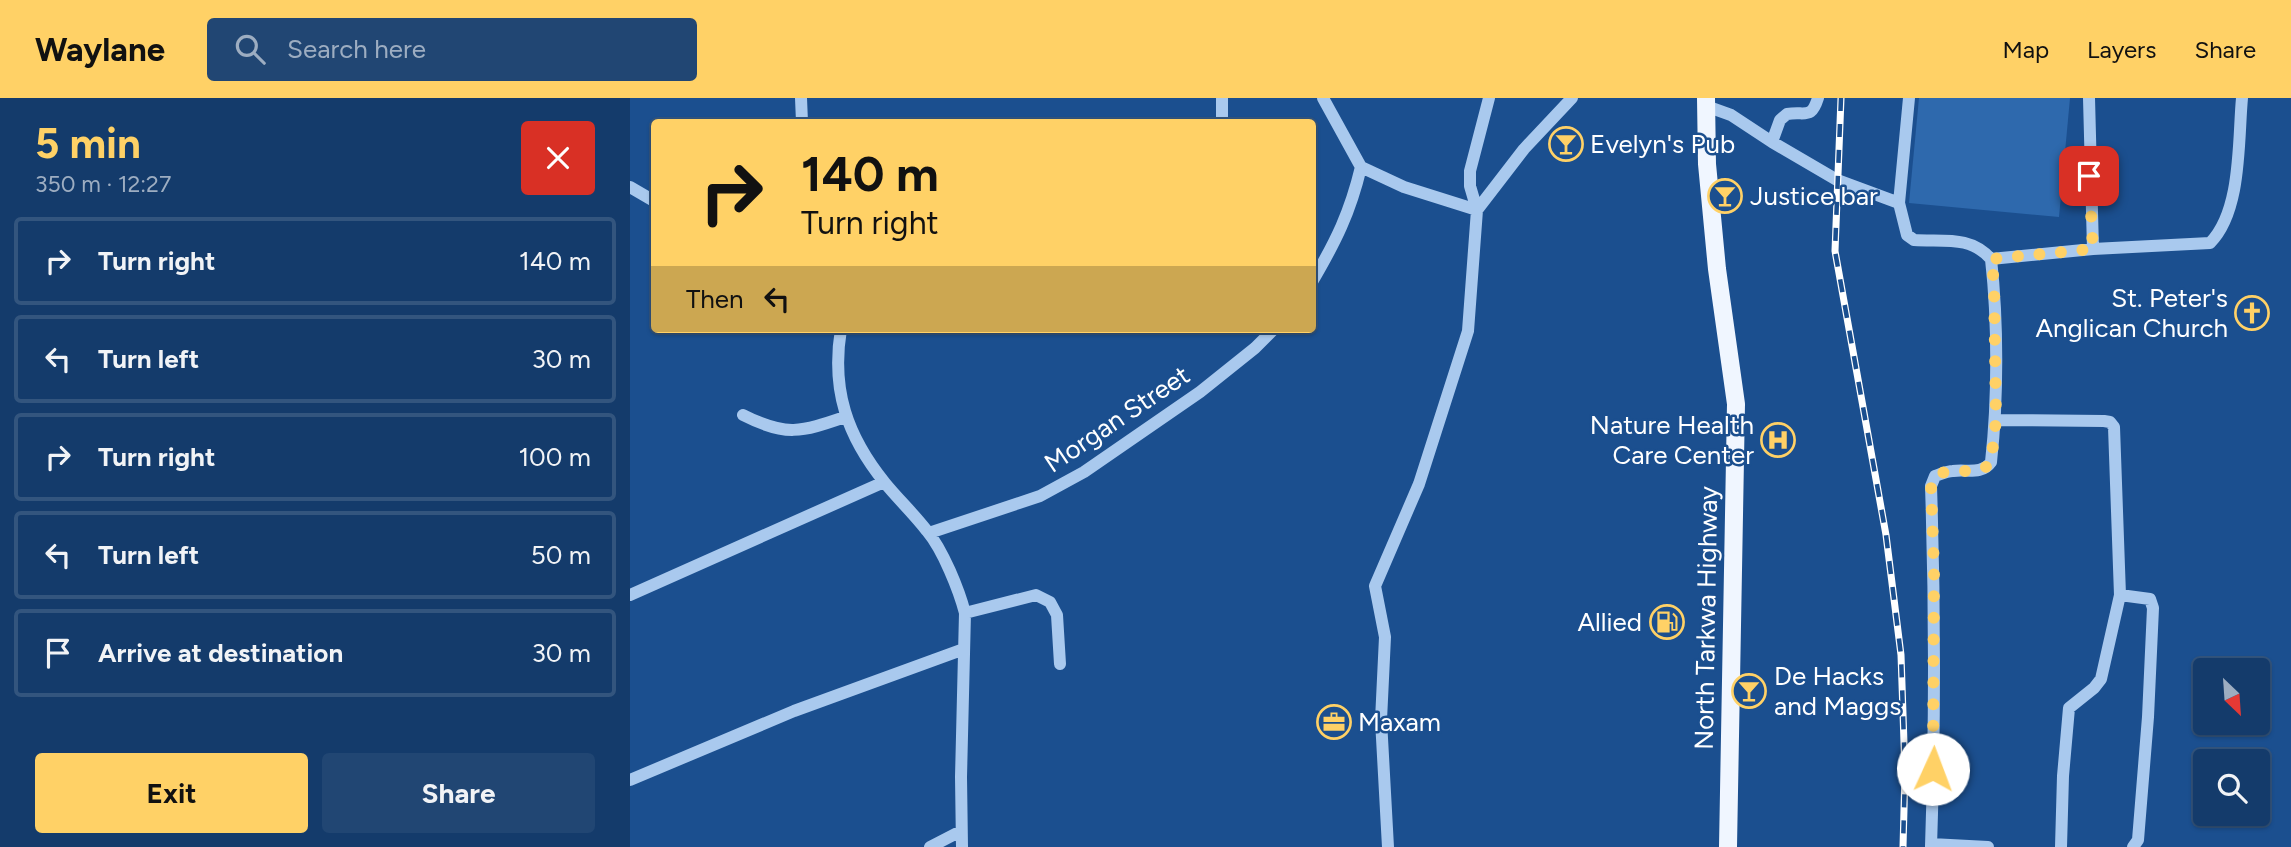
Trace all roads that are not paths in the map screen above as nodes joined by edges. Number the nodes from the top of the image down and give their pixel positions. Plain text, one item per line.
1 (801, 98) edge
2 (1222, 98) edge
3 (1323, 98) edge
4 (1489, 98) edge
5 (1572, 98) edge
6 (1818, 98) edge
7 (1909, 98) edge
8 (2088, 98) edge
9 (2242, 98) edge
10 (1706, 102) edge
11 (802, 119) edge
12 (1222, 119) edge
13 (1772, 142) junction
14 (1361, 167) junction
15 (630, 187) edge
16 (651, 199) edge
17 (1899, 203) junction
18 (1477, 210) junction
19 (2093, 249) junction
20 (1991, 259) junction
21 (1316, 275) edge
22 (841, 333) edge
23 (1270, 333) edge
24 (743, 415) dead end
25 (845, 417) junction
26 (1996, 420) junction
27 (884, 482) junction
28 (929, 533) junction
29 (2120, 594) junction
30 (630, 595) edge
31 (965, 613) junction
32 (964, 649) junction
33 (1060, 664) dead end
34 (630, 780) edge
35 (961, 831) junction
36 (1931, 846) edge
37 (929, 847) edge
38 (962, 847) edge
39 (1388, 847) edge
40 (1728, 847) edge
41 (1988, 847) edge
42 (2061, 847) edge
43 (2133, 847) edge

1 - 11 street
2 - 12 street
3 - 14 street
4 - 18 street
5 - 18 street
6 - 13 street
7 - 17 street
8 - 19 street
9 - 19 street
10 - 13 street
10 - 40 main road, North Tarkwa Highway
13 - 17 street
14 - 18 street
14 - 21 street
15 - 16 street
17 - 20 street
18 - 39 street
19 - 20 street
20 - 26 street
22 - 25 street
23 - 28 street, Morgan Street
24 - 25 street
25 - 27 street
26 - 29 street
26 - 36 street
27 - 28 street
27 - 30 street
28 - 31 street
29 - 42 street
29 - 43 street
31 - 32 street
31 - 33 street
32 - 34 street
32 - 35 street
35 - 37 street
35 - 38 street
36 - 41 street

